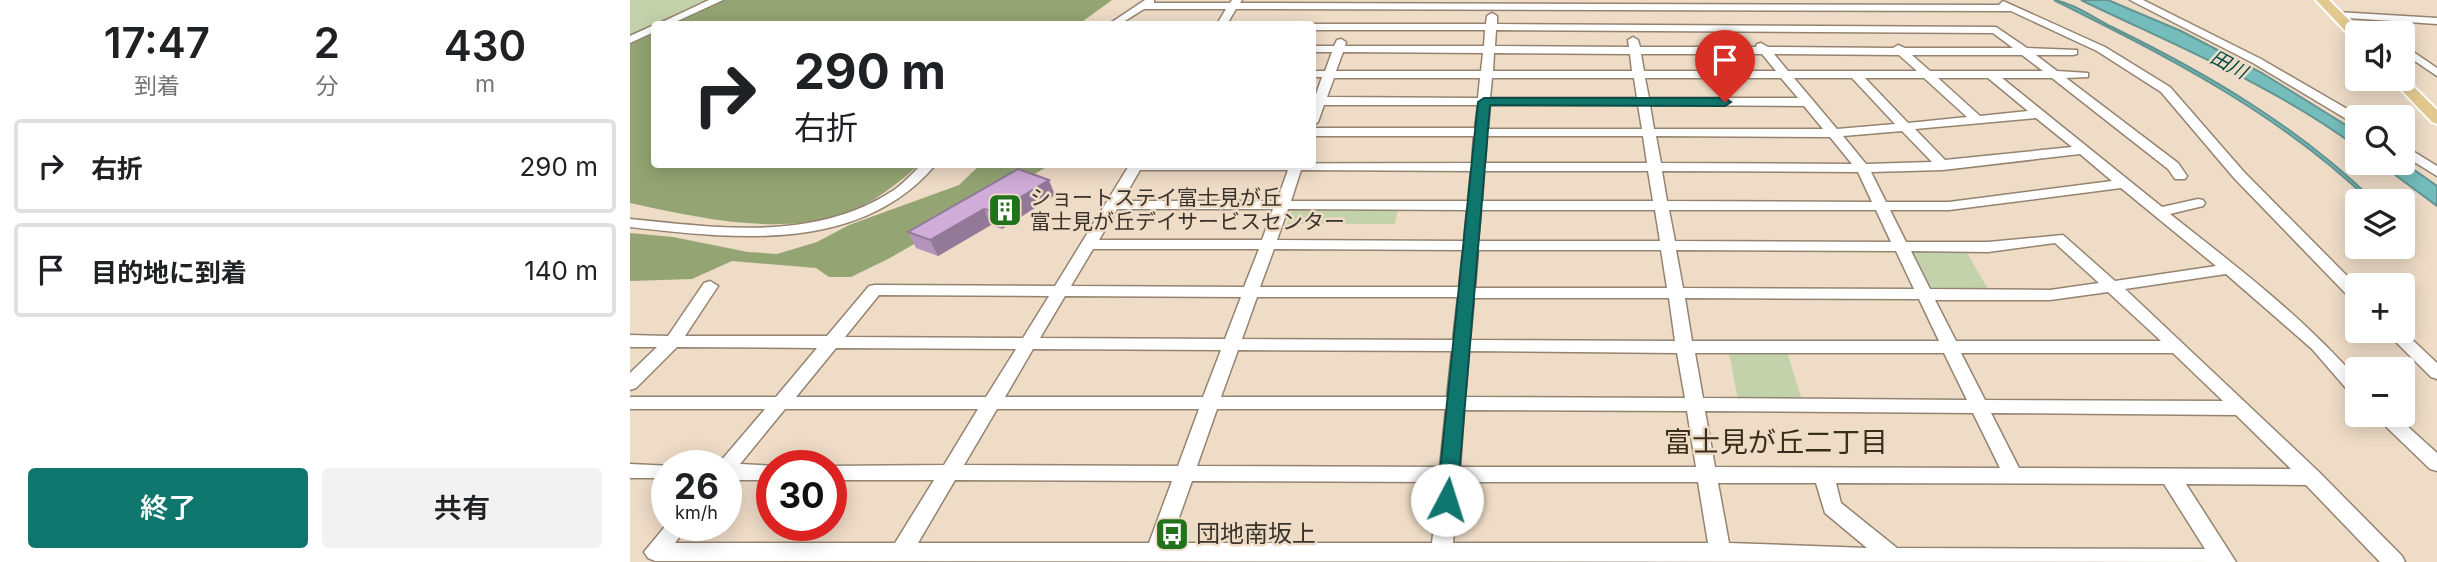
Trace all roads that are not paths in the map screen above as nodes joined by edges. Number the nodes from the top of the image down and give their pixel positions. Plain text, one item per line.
1 (718, 0) edge
2 (1995, 0) edge
3 (2135, 0) edge
4 (2322, 0) edge
5 (1147, 3) edge
6 (1235, 3) edge
7 (1355, 3) edge
8 (1493, 3) edge
9 (1626, 3) edge
10 (1746, 3) edge
11 (1867, 4) edge
12 (2012, 8) junction
13 (2337, 15) junction
14 (2368, 17) junction
15 (670, 21) edge
16 (1119, 21) edge
17 (1224, 21) edge
18 (2372, 21) edge
19 (2437, 21) edge
20 (2345, 23) edge
21 (1316, 27) edge
22 (1347, 27) junction
23 (1491, 27) junction
24 (1631, 27) junction
25 (1754, 27) junction
26 (1884, 28) junction
27 (651, 30) edge
28 (630, 40) edge
29 (1316, 49) edge
30 (1339, 50) junction
31 (1489, 50) junction
32 (1635, 50) junction
33 (1763, 51) junction
34 (1900, 51) junction
35 (2025, 51) junction
36 (2073, 52) dead end
37 (2415, 57) edge
38 (2437, 73) edge
39 (1316, 74) edge
40 (1330, 74) junction
41 (1487, 74) junction
42 (1639, 74) junction
43 (1784, 75) junction
44 (1855, 75) junction
45 (1927, 75) junction
46 (2084, 75) dead end
47 (1992, 76) junction
48 (2056, 76) junction
49 (2410, 91) edge
50 (1316, 102) edge
51 (1484, 102) junction
52 (1644, 102) junction
53 (1807, 102) junction
54 (2345, 113) edge
55 (2039, 114) junction
56 (1976, 119) junction
57 (2437, 119) edge
58 (1904, 126) junction
59 (1316, 132) edge
60 (1481, 132) junction
61 (1649, 133) junction
62 (1833, 133) junction
63 (2084, 150) junction
64 (2415, 156) edge
65 (1316, 165) edge
66 (1942, 166) junction
67 (1478, 167) junction
68 (926, 168) edge
69 (1135, 168) edge
70 (1296, 168) edge
71 (1656, 169) junction
72 (1863, 169) junction
73 (2435, 169) edge
74 (2180, 176) dead end
75 (2125, 183) junction
76 (2197, 203) dead end
77 (1283, 204) junction
78 (1474, 204) junction
79 (1112, 205) junction
80 (1661, 206) junction
81 (1882, 207) junction
82 (2160, 212) junction
83 (630, 223) edge
84 (1088, 244) junction
85 (1268, 245) junction
86 (1471, 245) junction
87 (1668, 245) junction
88 (1901, 248) junction
89 (2231, 269) junction
90 (2345, 283) edge
91 (710, 286) dead end
92 (2113, 286) junction
93 (1060, 291) junction
94 (1251, 292) junction
95 (1466, 292) junction
96 (1676, 293) junction
97 (1924, 294) junction
98 (630, 341) edge
99 (673, 341) junction
100 (830, 342) junction
101 (1028, 343) junction
102 (2406, 343) edge
103 (1231, 345) junction
104 (1461, 346) junction
105 (1685, 347) junction
106 (2176, 347) junction
107 (1950, 348) junction
108 (2437, 373) edge
109 (2345, 376) edge
110 (630, 384) edge
111 (781, 402) junction
112 (630, 403) edge
113 (1456, 403) junction
114 (1695, 404) junction
115 (991, 405) junction
116 (1210, 405) junction
117 (1978, 407) junction
118 (2239, 408) junction
119 (2396, 427) edge
120 (742, 450) edge
121 (2437, 464) edge
122 (630, 471) edge
123 (651, 471) edge
124 (847, 472) edge
125 (949, 472) junction
126 (1184, 474) junction
127 (1449, 475) junction
128 (1707, 476) junction
129 (1824, 476) junction
130 (2013, 476) junction
131 (2312, 477) junction
132 (2171, 478) junction
133 (664, 541) edge
134 (898, 557) edge
135 (1154, 557) edge
136 (1441, 557) edge
137 (1721, 557) edge
138 (1887, 558) edge
139 (2223, 560) edge
140 (2394, 562) edge

1 - 15 street
2 - 12 street
3 - 54 street
4 - 13 main road
5 - 6 street
5 - 16 street
6 - 7 street
6 - 17 street
7 - 8 street
7 - 22 street
8 - 9 street
8 - 23 street
9 - 10 street
9 - 24 street
10 - 11 street
10 - 25 street
11 - 12 street
11 - 26 street
12 - 90 street
13 - 14 street
13 - 20 main road
14 - 18 street
14 - 19 street
21 - 22 street
22 - 23 street
22 - 30 street
23 - 24 street
23 - 31 street
24 - 25 street
24 - 32 street
25 - 26 street
25 - 33 street
26 - 34 street
26 - 35 street
27 - 28 street
29 - 30 street
30 - 31 street
30 - 40 street
31 - 32 street
31 - 41 street
32 - 33 street
32 - 42 street
33 - 34 street
33 - 43 street
34 - 35 street
34 - 45 street
35 - 36 street
35 - 48 street
37 - 38 street
39 - 40 street
40 - 41 street
40 - 50 street
41 - 42 street
41 - 51 street
42 - 43 street
42 - 52 street
43 - 44 street
43 - 53 street
44 - 45 street
44 - 58 street
45 - 47 street
45 - 56 street
46 - 48 street
47 - 48 street
47 - 55 street
48 - 74 street
49 - 57 main road
50 - 51 street
51 - 52 street
51 - 60 street
52 - 53 street
52 - 61 street
53 - 62 street
55 - 56 street
55 - 63 street
56 - 58 street
58 - 62 street
58 - 66 street
59 - 60 street
60 - 61 street
60 - 67 street
61 - 62 street
61 - 71 street
62 - 72 street
63 - 66 street
63 - 75 street
64 - 73 street
65 - 67 street
66 - 72 street
67 - 71 street
67 - 78 street
68 - 83 street
69 - 79 street
70 - 77 street
71 - 72 street
71 - 80 street
72 - 81 street
75 - 81 street
75 - 82 street
76 - 82 street
77 - 78 street
77 - 79 street
77 - 85 street
78 - 80 street
78 - 86 street
79 - 84 street
80 - 81 street
80 - 87 street
81 - 88 street
82 - 89 street
84 - 85 street
84 - 93 street
85 - 86 street
85 - 94 street
86 - 87 street
86 - 95 street
87 - 88 street
87 - 96 street
88 - 92 street
88 - 97 street
89 - 92 street
89 - 109 street
91 - 99 street
92 - 97 street
92 - 106 street
93 - 94 street
93 - 100 street
93 - 101 street
94 - 95 street
94 - 103 street
95 - 96 street
95 - 104 street
96 - 97 street
96 - 105 street
97 - 107 street
98 - 99 street
99 - 100 street
99 - 110 street
100 - 101 street
100 - 111 street
101 - 103 street
101 - 115 street
102 - 108 street
103 - 104 street
103 - 116 street
104 - 105 street
104 - 113 street
105 - 107 street
105 - 114 street
106 - 107 street
106 - 118 street
107 - 117 street
111 - 112 street
111 - 115 street
111 - 120 street
113 - 114 street
113 - 116 street
113 - 127 street
114 - 117 street
114 - 128 street
115 - 116 street
115 - 125 street
116 - 126 street
117 - 118 street
117 - 130 street
118 - 131 street
119 - 121 street
122 - 123 street
124 - 125 street
125 - 126 street
125 - 134 street
126 - 127 street
126 - 135 street
127 - 128 street
127 - 136 street
128 - 129 street
128 - 137 street
129 - 130 street
129 - 138 street
130 - 132 street
131 - 132 street
131 - 140 street
132 - 139 street
133 - 134 street
134 - 135 street
135 - 136 street
136 - 137 street
137 - 138 street
138 - 139 street

